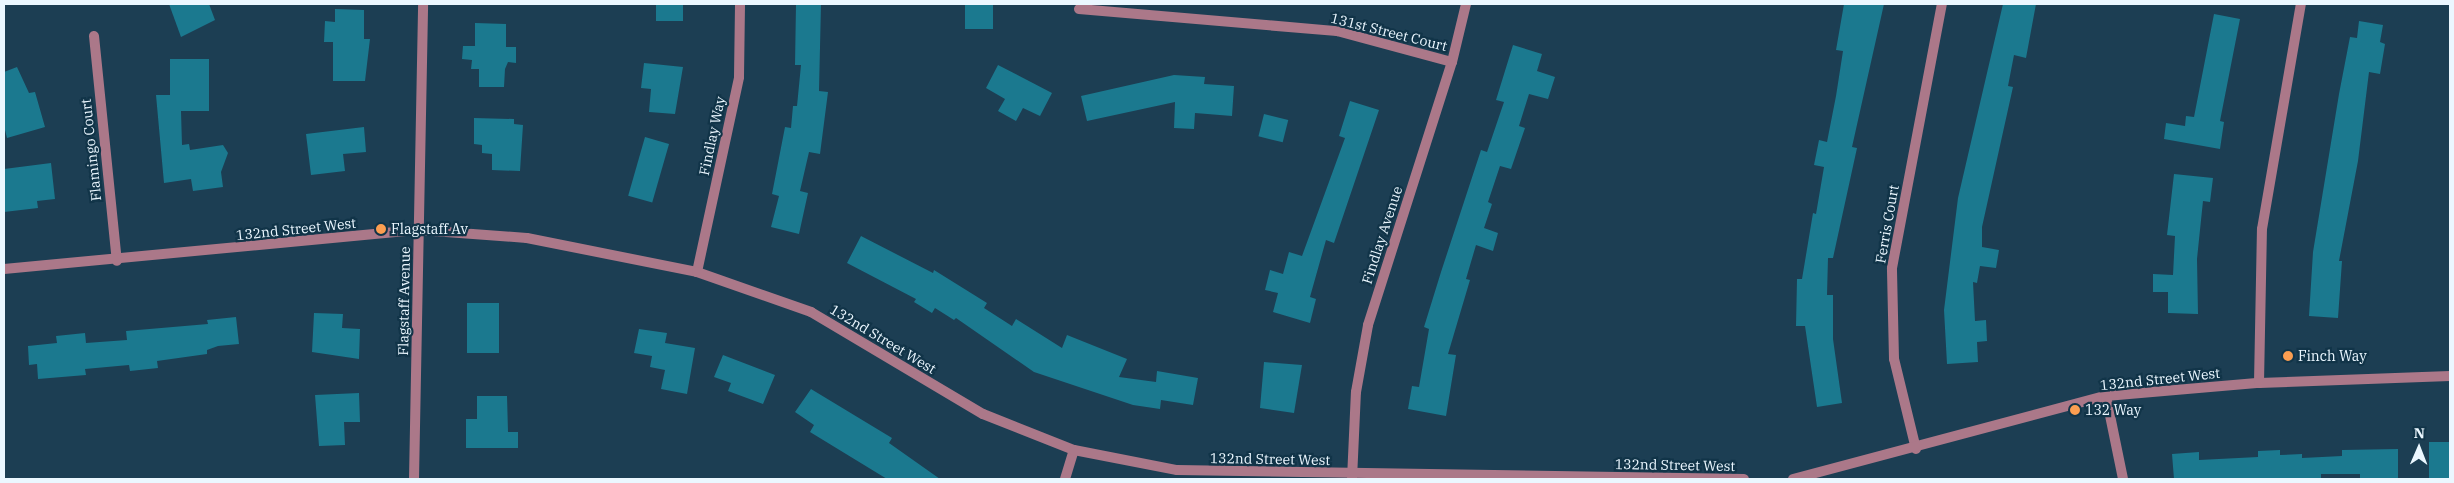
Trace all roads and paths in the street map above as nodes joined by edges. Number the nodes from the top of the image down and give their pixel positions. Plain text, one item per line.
1 (423, 4) edge
2 (740, 4) edge
3 (1466, 4) edge
4 (1942, 4) edge
5 (2301, 4) edge
6 (1079, 9) dead end
7 (94, 36) dead end
8 (1452, 62) junction
9 (419, 230) junction
10 (117, 261) junction
11 (4, 269) edge
12 (697, 272) junction
13 (2450, 376) edge
14 (2259, 383) junction
15 (2106, 396) junction
16 (1916, 449) junction
17 (1074, 450) junction
18 (1352, 477) edge
19 (414, 479) edge
20 (1065, 479) edge
21 (1744, 479) edge
22 (1792, 479) edge
23 (2123, 479) edge

1 - 9 street, Flagstaff Avenue
2 - 12 street, Findlay Way
3 - 8 street, Findlay Avenue
4 - 16 street, Ferris Court
5 - 14 street
6 - 8 street, 131st Street Court
7 - 10 street, Flamingo Court
8 - 18 street, Findlay Avenue
9 - 10 street, 132nd Street West
9 - 12 street, 132nd Street West
9 - 19 street, Flagstaff Avenue
10 - 11 street, 132nd Street West
12 - 17 street, 132nd Street West
13 - 14 street, 132nd Street West
14 - 15 street, 132nd Street West
15 - 16 street, 132nd Street West
15 - 23 street
16 - 22 street, 132nd Street West
17 - 18 street, 132nd Street West
17 - 20 street
18 - 21 street, 132nd Street West

